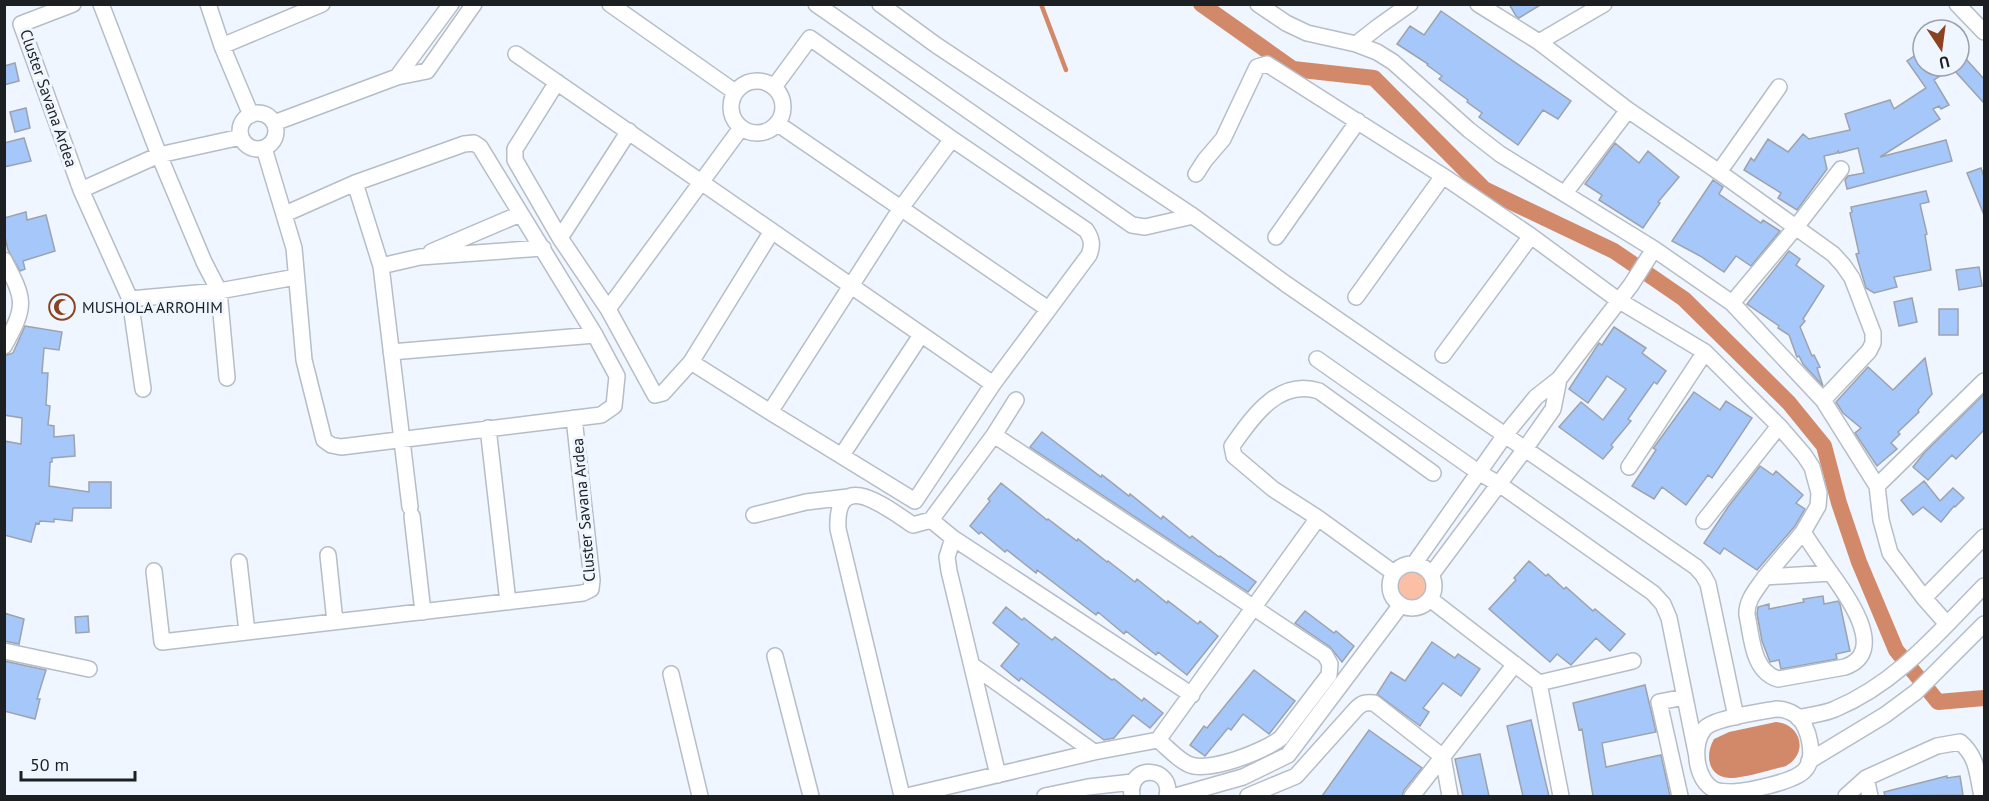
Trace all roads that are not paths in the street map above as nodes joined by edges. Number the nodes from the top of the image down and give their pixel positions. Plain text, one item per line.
1 (73, 4) edge
2 (101, 4) edge
3 (208, 4) edge
4 (322, 4) edge
5 (451, 4) edge
6 (474, 4) edge
7 (610, 4) edge
8 (816, 4) edge
9 (880, 4) edge
10 (1258, 4) edge
11 (1410, 4) edge
12 (1478, 4) edge
13 (1604, 4) edge
14 (1958, 4) edge
15 (1984, 33) edge
16 (1539, 42) junction
17 (1356, 45) junction
18 (222, 46) junction
19 (516, 54) dead end
20 (398, 77) junction
21 (557, 82) junction
22 (774, 87) junction
23 (1779, 87) dead end
24 (735, 92) junction
25 (1628, 110) junction
26 (250, 115) junction
27 (1358, 121) junction
28 (274, 123) junction
29 (778, 124) junction
30 (741, 128) junction
31 (629, 131) junction
32 (241, 137) junction
33 (952, 140) junction
34 (264, 148) junction
35 (159, 155) junction
36 (1841, 169) dead end
37 (1719, 172) junction
38 (1196, 174) dead end
39 (1443, 176) junction
40 (703, 182) junction
41 (355, 183) junction
42 (81, 190) junction
43 (1565, 193) junction
44 (901, 208) junction
45 (285, 214) junction
46 (520, 214) junction
47 (1193, 216) junction
48 (1796, 227) junction
49 (772, 231) junction
50 (1531, 236) junction
51 (1276, 237) dead end
52 (560, 238) junction
53 (543, 248) junction
54 (1651, 254) junction
55 (420, 258) junction
56 (4, 260) edge
57 (381, 266) junction
58 (296, 277) junction
59 (851, 287) junction
60 (219, 291) junction
61 (1356, 297) dead end
62 (130, 299) junction
63 (1618, 300) junction
64 (1732, 303) junction
65 (608, 309) junction
66 (1048, 309) junction
67 (595, 334) junction
68 (921, 335) junction
69 (4, 346) edge
70 (391, 352) junction
71 (1705, 352) junction
72 (1443, 355) dead end
73 (1317, 359) dead end
74 (692, 362) junction
75 (227, 378) dead end
76 (1559, 379) junction
77 (1984, 381) edge
78 (993, 384) junction
79 (143, 389) dead end
80 (1016, 400) dead end
81 (1822, 400) junction
82 (770, 412) junction
83 (574, 418) junction
84 (1779, 426) junction
85 (488, 428) junction
86 (994, 435) junction
87 (1505, 435) junction
88 (401, 438) junction
89 (1525, 449) junction
90 (842, 455) junction
91 (1629, 467) dead end
92 (1478, 472) junction
93 (1433, 473) dead end
94 (1500, 484) junction
95 (1877, 486) junction
96 (848, 497) junction
97 (754, 515) dead end
98 (1318, 518) junction
99 (932, 520) junction
100 (1704, 521) dead end
101 (1803, 532) junction
102 (1984, 537) edge
103 (953, 538) junction
104 (328, 555) dead end
105 (239, 562) dead end
106 (1414, 564) junction
107 (154, 571) dead end
108 (1394, 573) junction
109 (1831, 573) junction
110 (1431, 574) junction
111 (1765, 577) junction
112 (1984, 586) edge
113 (1924, 598) junction
114 (1430, 599) junction
115 (508, 603) junction
116 (1400, 606) junction
117 (1255, 608) junction
118 (423, 612) junction
119 (335, 622) junction
120 (1947, 624) junction
121 (1984, 624) edge
122 (248, 632) junction
123 (4, 651) edge
124 (775, 656) dead end
125 (1633, 661) dead end
126 (1515, 664) junction
127 (972, 665) junction
128 (89, 669) dead end
129 (671, 674) dead end
130 (1539, 683) junction
131 (1192, 695) junction
132 (1685, 698) junction
133 (1736, 717) junction
134 (1798, 718) junction
135 (1158, 740) junction
136 (1094, 752) junction
137 (1443, 757) junction
138 (1809, 760) junction
139 (1698, 762) junction
140 (998, 775) junction
141 (1866, 778) junction
142 (1132, 789) edge
143 (1749, 793) edge
144 (700, 796) edge
145 (811, 796) edge
146 (902, 796) edge
147 (907, 796) edge
148 (1045, 796) edge
149 (1167, 796) edge
150 (1176, 796) edge
151 (1248, 796) edge
152 (1412, 796) edge
153 (1450, 796) edge
154 (1562, 796) edge
155 (1680, 796) edge
156 (1705, 796) edge
157 (1846, 796) edge
158 (1870, 796) edge
159 (1982, 796) edge

1 - 42 street, Cluster Savana Ardea
2 - 35 street
3 - 18 street
4 - 18 street
5 - 20 street
6 - 20 street
7 - 24 street
8 - 47 street
9 - 47 street
10 - 17 street
11 - 17 street
12 - 16 street
13 - 16 street
14 - 15 street
16 - 25 street
17 - 43 street
18 - 26 street
19 - 21 street
20 - 28 street
21 - 31 street
21 - 52 street
22 - 24 street
22 - 29 street
22 - 33 street
23 - 37 street
24 - 30 street
25 - 37 street
25 - 43 street
26 - 28 street
26 - 32 street
27 - 38 street
27 - 39 street
27 - 51 street
28 - 34 street
29 - 30 street
29 - 44 street
30 - 40 street
31 - 40 street
31 - 52 street
32 - 34 street
32 - 35 street, Cluster Savana Ardea
33 - 44 street
33 - 66 street
34 - 45 street, Cluster Savana Ardea
35 - 42 street, Cluster Savana Ardea
35 - 60 street
36 - 48 street
37 - 48 street
39 - 50 street
39 - 61 street
40 - 49 street
40 - 65 street
41 - 45 street, Cluster Savana Ardea
41 - 46 street, Cluster Savana Ardea
41 - 57 street
42 - 62 street, Cluster Savana Ardea
43 - 54 street
44 - 59 street
44 - 66 street
45 - 58 street, Cluster Savana Ardea
46 - 53 street, Cluster Savana Ardea
46 - 55 street
47 - 87 street
48 - 64 street
48 - 81 street
49 - 59 street
49 - 74 street
50 - 63 street
50 - 72 street
52 - 65 street
53 - 55 street
53 - 67 street, Cluster Savana Ardea
54 - 63 street
54 - 64 street
55 - 57 street
56 - 69 street
57 - 70 street
58 - 60 street
58 - 88 street, Cluster Savana Ardea
59 - 68 street
59 - 82 street
60 - 62 street
60 - 75 street
62 - 79 street, Cluster Savana Ardea
63 - 71 street
63 - 76 street
64 - 81 street
65 - 74 street
66 - 78 street
67 - 70 street
67 - 83 street, Cluster Savana Ardea
68 - 78 street
68 - 90 street
70 - 88 street
71 - 84 street
71 - 91 street
73 - 92 street
74 - 82 street
76 - 87 street
76 - 89 street
77 - 95 street
78 - 90 street
80 - 86 street
81 - 95 street
82 - 90 street
83 - 85 street, Cluster Savana Ardea
83 - 115 street, Cluster Savana Ardea
84 - 100 street
84 - 101 street
85 - 88 street, Cluster Savana Ardea
85 - 115 street
86 - 99 street
86 - 117 street
87 - 89 street
87 - 92 street
88 - 118 street
89 - 94 street
89 - 133 street
92 - 94 street
92 - 106 street
93 - 98 street
94 - 110 street
94 - 132 street
95 - 113 street
96 - 97 street
96 - 99 street
96 - 146 street
98 - 108 street
98 - 117 street
99 - 103 street
101 - 109 street
101 - 111 street
102 - 113 street
103 - 127 street
103 - 131 street
104 - 119 street
105 - 122 street
106 - 108 street
106 - 110 street
107 - 122 street, Cluster Savana Ardea
108 - 116 street
109 - 111 street
109 - 111 street
110 - 114 street
112 - 120 street
113 - 120 street
114 - 116 street
114 - 126 street
115 - 118 street, Cluster Savana Ardea
116 - 150 street
117 - 131 street
117 - 135 street
118 - 119 street, Cluster Savana Ardea
119 - 122 street, Cluster Savana Ardea
120 - 134 street
121 - 138 street
123 - 128 street
124 - 145 street
125 - 130 street
126 - 130 street
126 - 137 street
127 - 136 street
127 - 140 street
129 - 144 street
130 - 154 street
131 - 135 street
132 - 139 street
132 - 155 street
133 - 134 street
133 - 139 street
134 - 138 street
135 - 136 street
136 - 140 street
137 - 151 street
137 - 152 street
137 - 153 street
138 - 143 street
139 - 143 street
139 - 156 street
140 - 147 street
141 - 157 street
141 - 158 street
141 - 159 street
142 - 148 street
142 - 149 street

